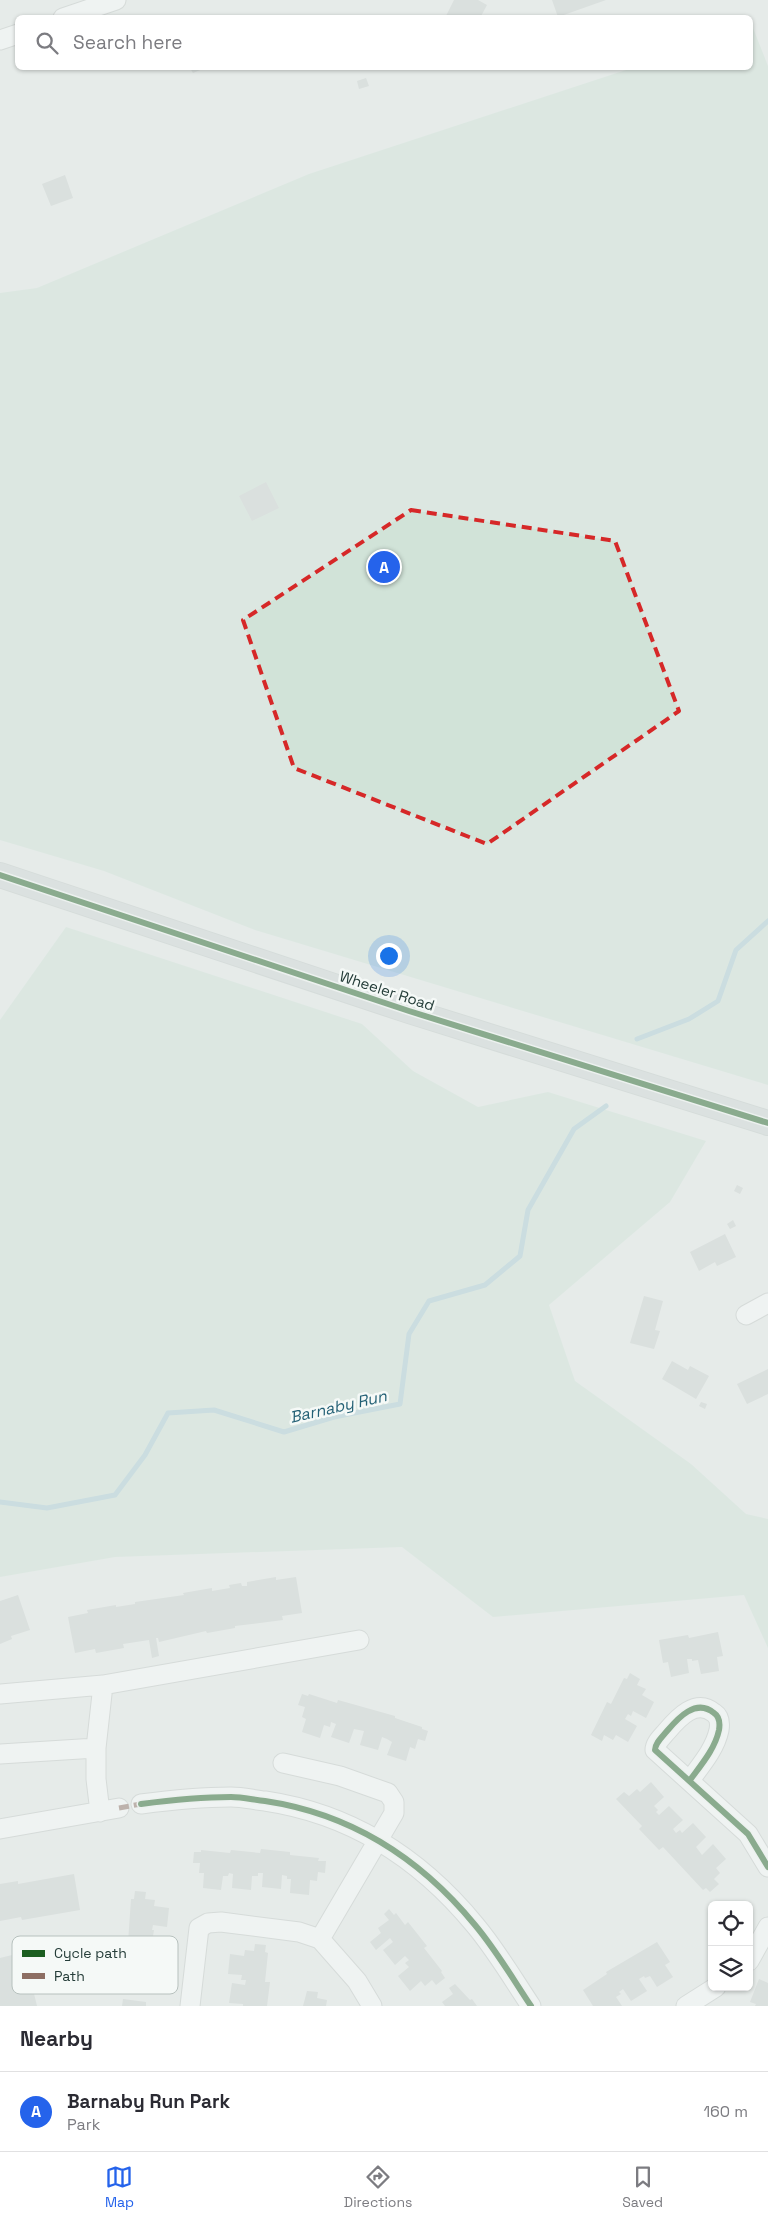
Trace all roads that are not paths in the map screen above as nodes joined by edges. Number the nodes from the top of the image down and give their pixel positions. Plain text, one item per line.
1 (116, 0) edge
2 (72, 15) edge
3 (15, 35) edge
4 (0, 40) edge
5 (0, 875) edge
6 (768, 1123) edge
7 (768, 1304) edge
8 (746, 1315) dead end
9 (359, 1640) dead end
10 (103, 1685) junction
11 (0, 1694) edge
12 (96, 1748) junction
13 (0, 1754) edge
14 (283, 1763) dead end
15 (690, 1780) dead end
16 (141, 1804) dead end
17 (119, 1808) dead end
18 (100, 1812) junction
19 (0, 1830) edge
20 (378, 1839) junction
21 (768, 1867) edge
22 (768, 1927) edge
23 (320, 1939) junction
24 (753, 1956) edge
25 (710, 1991) edge
26 (190, 2006) edge
27 (372, 2006) edge
28 (531, 2006) edge
29 (686, 2006) edge

1 - 2 street
3 - 4 street
5 - 6 main road, Wheeler Road
7 - 8 street
9 - 10 street
10 - 11 street
10 - 12 street
12 - 13 street
12 - 18 street
14 - 20 street
15 - 21 street
16 - 20 street
17 - 18 street
18 - 19 street
20 - 23 street
20 - 28 street
22 - 24 street
23 - 26 street
23 - 27 street
25 - 29 street

